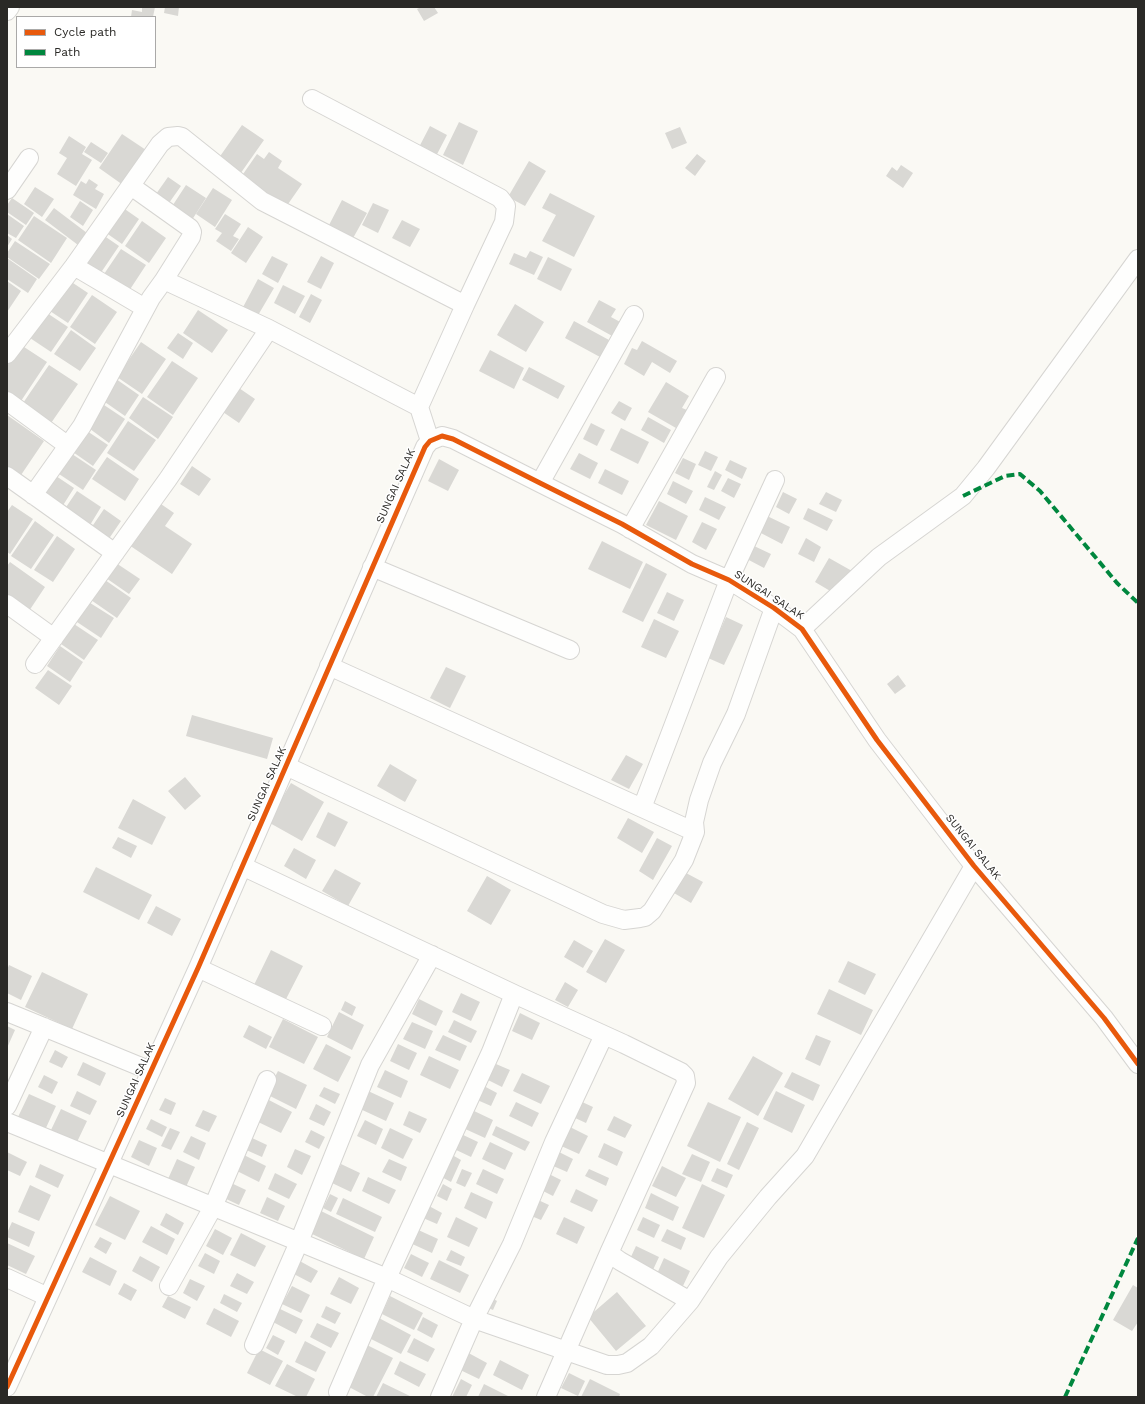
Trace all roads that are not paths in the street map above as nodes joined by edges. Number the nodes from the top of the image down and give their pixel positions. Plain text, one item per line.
1 (10, 7) edge
2 (7, 11) edge
3 (312, 99) dead end
4 (29, 158) dead end
5 (131, 186) junction
6 (7, 190) edge
7 (1138, 260) edge
8 (74, 266) junction
9 (164, 280) junction
10 (465, 305) junction
11 (146, 308) junction
12 (634, 315) dead end
13 (269, 329) junction
14 (7, 354) edge
15 (716, 377) dead end
16 (7, 401) edge
17 (419, 407) junction
18 (430, 441) junction
19 (68, 446) junction
20 (7, 476) edge
21 (775, 480) dead end
22 (540, 483) junction
23 (33, 495) junction
24 (630, 529) junction
25 (115, 553) junction
26 (372, 567) junction
27 (729, 580) junction
28 (7, 604) edge
29 (774, 608) junction
30 (802, 628) junction
31 (54, 638) junction
32 (570, 650) dead end
33 (35, 664) dead end
34 (329, 666) junction
35 (286, 766) junction
36 (642, 808) junction
37 (695, 832) junction
38 (242, 866) junction
39 (974, 866) junction
40 (432, 955) junction
41 (198, 968) junction
42 (514, 994) junction
43 (7, 1012) edge
44 (322, 1026) dead end
45 (44, 1028) junction
46 (604, 1035) junction
47 (1138, 1064) edge
48 (151, 1071) junction
49 (267, 1080) dead end
50 (7, 1106) edge
51 (7, 1122) edge
52 (109, 1163) junction
53 (213, 1207) junction
54 (299, 1242) junction
55 (609, 1253) junction
56 (7, 1278) edge
57 (387, 1278) junction
58 (169, 1286) dead end
59 (48, 1297) junction
60 (690, 1301) junction
61 (474, 1319) junction
62 (254, 1345) dead end
63 (566, 1350) junction
64 (7, 1387) edge
65 (338, 1392) dead end
66 (440, 1397) edge
67 (546, 1397) edge

1 - 2 street
3 - 10 street
4 - 6 street
5 - 8 street
5 - 9 street
5 - 10 street
7 - 30 street
8 - 11 street
8 - 14 street
9 - 11 street
9 - 13 street
10 - 17 street
11 - 19 street
12 - 22 street
13 - 17 street
13 - 25 street
15 - 24 street
16 - 19 street
17 - 18 street
18 - 22 street, SUNGAI SALAK
18 - 26 street, SUNGAI SALAK
19 - 23 street
20 - 23 street
21 - 27 street
22 - 24 street, SUNGAI SALAK
23 - 25 street
24 - 27 street, SUNGAI SALAK
25 - 31 street
26 - 32 street
26 - 34 street, SUNGAI SALAK
27 - 29 street, SUNGAI SALAK
27 - 36 street
28 - 31 street
29 - 30 street, SUNGAI SALAK
29 - 37 street
30 - 39 street, SUNGAI SALAK
31 - 33 street
34 - 35 street, SUNGAI SALAK
34 - 36 street
35 - 37 street
35 - 38 street, SUNGAI SALAK
36 - 37 street
38 - 40 street
38 - 41 street, SUNGAI SALAK
39 - 47 street, SUNGAI SALAK
39 - 60 street
40 - 42 street
40 - 54 street
41 - 44 street
41 - 48 street, SUNGAI SALAK
42 - 46 street
42 - 57 street
43 - 45 street
45 - 48 street
45 - 50 street
46 - 55 street
46 - 61 street
48 - 52 street, SUNGAI SALAK
49 - 53 street
51 - 52 street
52 - 53 street
52 - 59 street, SUNGAI SALAK
53 - 54 street
53 - 58 street
54 - 57 street
54 - 62 street
55 - 60 street
55 - 63 street
56 - 59 street
57 - 61 street
57 - 65 street
59 - 64 street, SUNGAI SALAK
60 - 63 street
61 - 63 street
61 - 66 street
63 - 67 street

